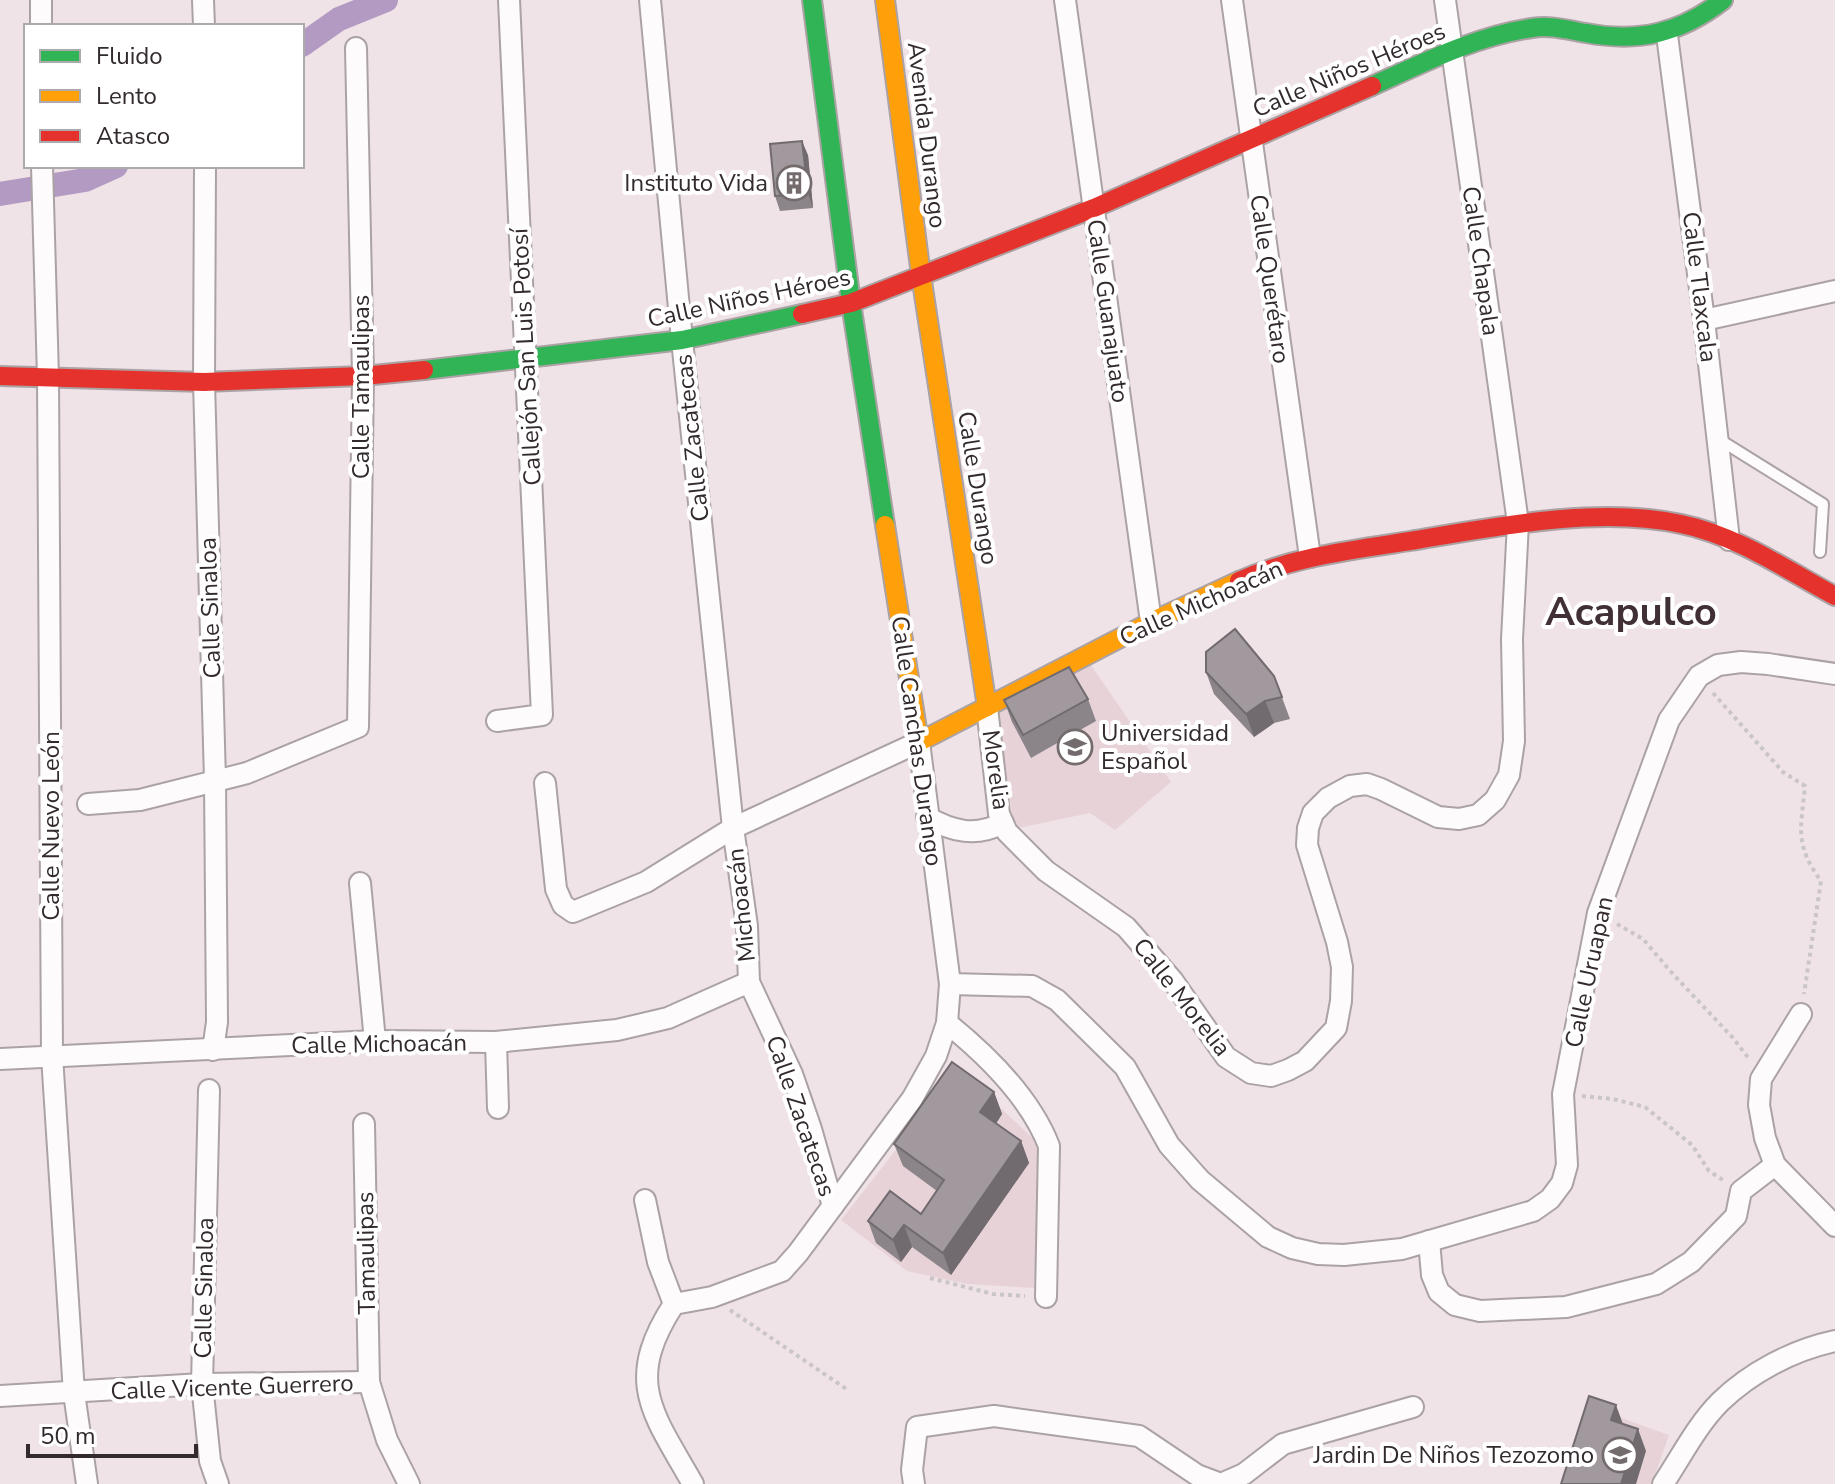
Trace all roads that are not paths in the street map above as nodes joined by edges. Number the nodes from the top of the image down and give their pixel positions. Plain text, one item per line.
1 (41, 0) edge
2 (203, 0) edge
3 (509, 0) edge
4 (650, 0) edge
5 (812, 0) edge
6 (885, 0) edge
7 (1065, 0) edge
8 (1232, 0) edge
9 (1445, 0) edge
10 (1723, 0) edge
11 (1558, 8) dead end
12 (1538, 9) dead end
13 (41, 24) edge
14 (204, 24) edge
15 (1567, 28) junction
16 (1506, 33) junction
17 (1667, 35) junction
18 (356, 48) dead end
19 (1451, 51) junction
20 (1250, 138) junction
21 (42, 168) edge
22 (205, 168) edge
23 (1094, 208) junction
24 (921, 275) junction
25 (1835, 291) edge
26 (851, 303) junction
27 (1704, 320) junction
28 (682, 340) junction
29 (527, 360) junction
30 (0, 376) edge
31 (363, 376) junction
32 (48, 377) junction
33 (204, 382) junction
34 (1718, 439) junction
35 (1518, 523) junction
36 (1729, 540) junction
37 (1820, 552) dead end
38 (1310, 557) junction
39 (1835, 596) edge
40 (1151, 622) junction
41 (1835, 674) edge
42 (987, 707) junction
43 (497, 721) dead end
44 (919, 742) junction
45 (215, 780) junction
46 (545, 783) dead end
47 (88, 804) dead end
48 (927, 817) junction
49 (733, 828) junction
50 (1005, 828) junction
51 (360, 883) dead end
52 (749, 982) junction
53 (950, 984) junction
54 (1801, 1014) road end
55 (947, 1023) junction
56 (375, 1041) junction
57 (496, 1042) junction
58 (213, 1050) junction
59 (52, 1056) junction
60 (0, 1059) edge
61 (209, 1090) dead end
62 (498, 1108) dead end
63 (364, 1124) dead end
64 (1775, 1165) junction
65 (645, 1200) dead end
66 (833, 1206) junction
67 (1835, 1226) edge
68 (1429, 1241) junction
69 (1046, 1297) road end
70 (674, 1304) junction
71 (1835, 1341) edge
72 (369, 1382) junction
73 (202, 1384) junction
74 (74, 1393) junction
75 (0, 1396) edge
76 (1413, 1407) dead end
77 (87, 1484) edge
78 (218, 1484) edge
79 (409, 1484) edge
80 (693, 1484) edge
81 (914, 1484) edge
82 (1221, 1484) edge
83 (1663, 1484) edge

1 - 13 street
2 - 14 street
3 - 29 street, Callejón San Luis Potosí
4 - 28 street, Calle Zacatecas
5 - 26 main road, Calle Canchas Durango
6 - 24 main road, Avenida Durango
7 - 23 street, Calle Guanajuato
8 - 20 street, Calle Querétaro
9 - 19 street, Calle Chapala
10 - 17 main road, Calle Niños Héroes
11 - 15 main road
12 - 16 main road, Calle Niños Héroes
15 - 16 main road, Calle Niños Héroes
15 - 17 main road, Calle Niños Héroes
16 - 19 main road, Calle Niños Héroes
17 - 27 street, Calle Tlaxcala
18 - 31 street, Calle Tamaulipas
19 - 20 main road, Calle Niños Héroes
19 - 35 street, Calle Chapala
20 - 23 main road, Calle Niños Héroes
20 - 38 street, Calle Querétaro
21 - 32 street, Calle Nuevo León
22 - 33 street, Calle Sinaloa
23 - 24 main road, Calle Niños Héroes
23 - 40 street, Calle Guanajuato
24 - 26 main road, Calle Niños Héroes
24 - 42 main road, Calle Durango
25 - 27 street
26 - 28 main road, Calle Niños Héroes
26 - 44 main road, Calle Canchas Durango
27 - 34 street, Calle Tlaxcala
28 - 29 main road, Calle Niños Héroes
28 - 49 street, Calle Zacatecas
29 - 31 main road, Calle Niños Héroes
29 - 43 street, Callejón San Luis Potosí
30 - 32 main road, Calle Niños Héroes
31 - 33 main road, Calle Niños Héroes
31 - 45 street, Calle Tamaulipas
32 - 33 main road, Calle Niños Héroes
32 - 59 street, Calle Nuevo León
33 - 45 street, Calle Sinaloa
34 - 36 street, Calle Tlaxcala
34 - 37 lane
35 - 36 main road, Calle Michoacán
35 - 38 main road, Calle Michoacán
35 - 50 street, Calle Morelia
36 - 39 main road, Calle Michoacán
38 - 40 main road, Calle Michoacán
40 - 42 main road, Calle Michoacán
41 - 68 street, Calle Uruapan
42 - 44 main road, Calle Michoacán
42 - 50 street, Morelia
44 - 48 street, Calle Canchas Durango
44 - 49 street, Calle Michoacán
45 - 47 street
45 - 58 street, Calle Sinaloa
46 - 49 street, Calle Michoacán
48 - 50 street
48 - 53 street, Calle Canchas Durango
49 - 52 street, Michoacán
51 - 56 street
52 - 57 street, Calle Michoacán
52 - 66 street, Calle Zacatecas
53 - 55 street, Calle Canchas Durango
53 - 68 street, Calle Uruapan
54 - 64 street
55 - 66 street, Calle Canchas Durango
55 - 69 street
56 - 57 street, Calle Michoacán
56 - 58 street, Calle Michoacán
57 - 62 street
58 - 59 street, Calle Michoacán
59 - 60 street, Calle Michoacán
59 - 74 street, Calle Nuevo León
61 - 73 street, Calle Sinaloa
63 - 72 street, Tamaulipas
64 - 67 street
64 - 68 street
65 - 70 street
66 - 70 street, Calle Canchas Durango
70 - 80 street
71 - 83 street
72 - 73 street, Calle Vicente Guerrero
72 - 79 street
73 - 74 street, Calle Vicente Guerrero
73 - 78 street, Calle Sinaloa
74 - 75 street, Calle Vicente Guerrero
74 - 77 street, Calle Nuevo León
76 - 82 street
81 - 82 street

